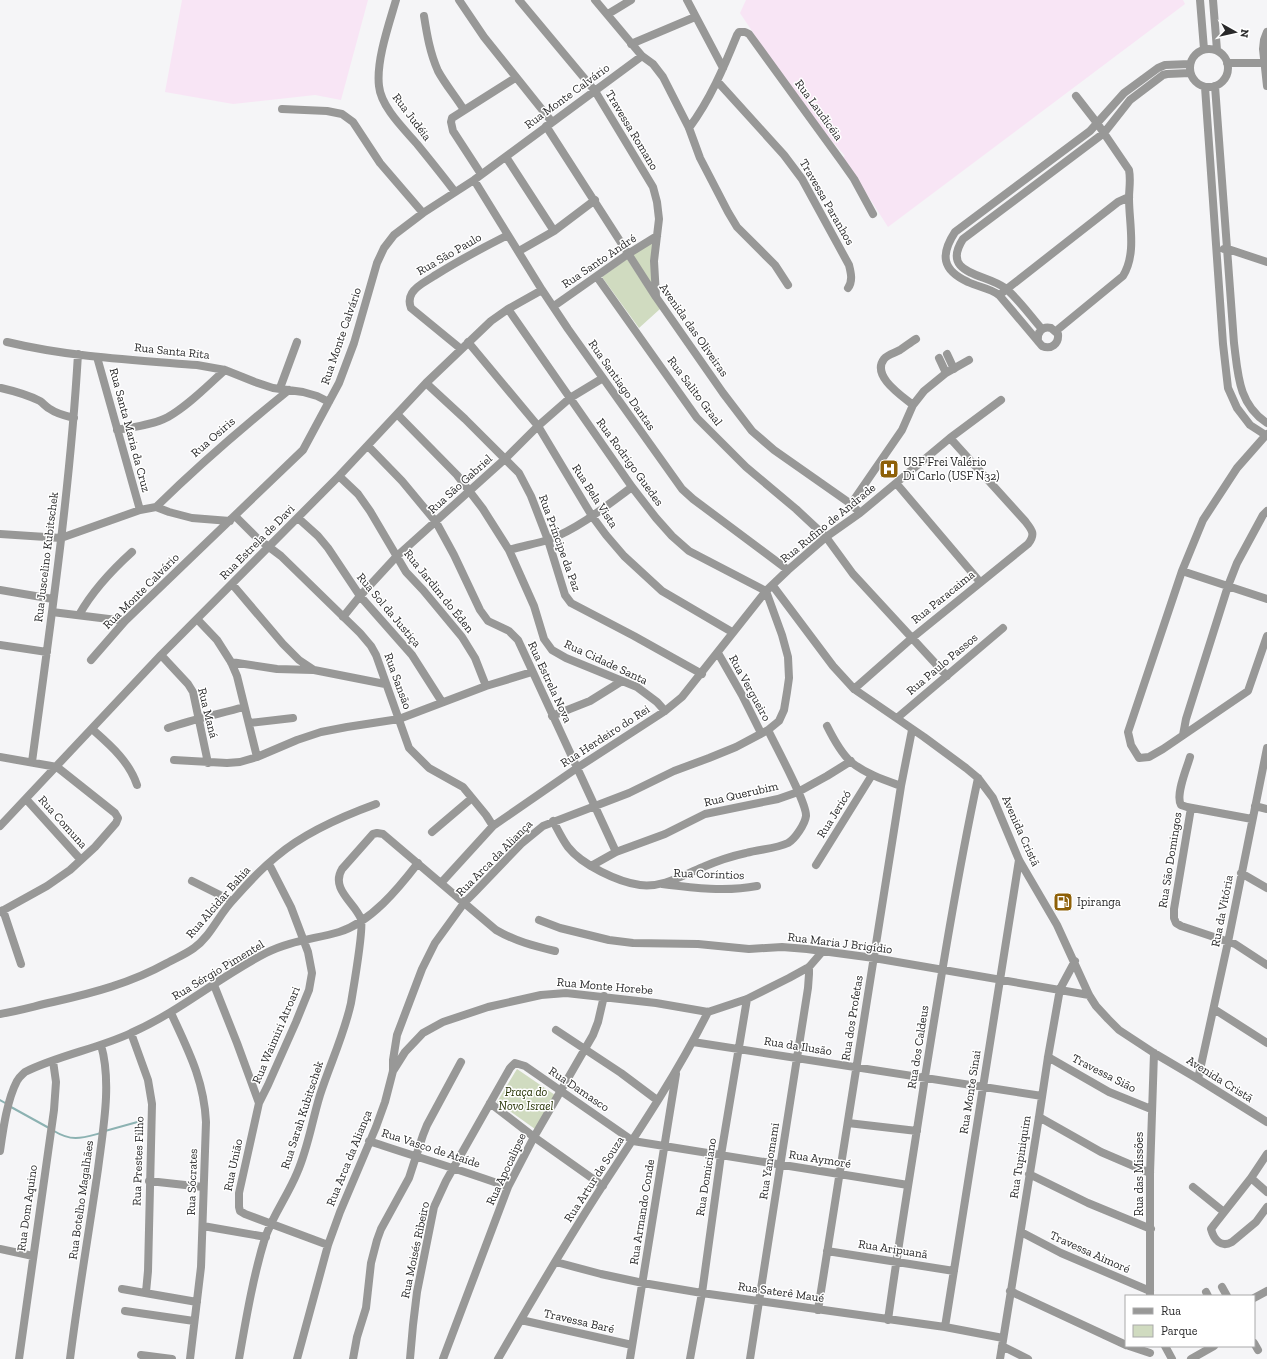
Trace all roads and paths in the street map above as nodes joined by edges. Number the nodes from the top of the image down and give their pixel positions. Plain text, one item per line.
1 (396, 0) edge
2 (459, 0) edge
3 (519, 0) edge
4 (595, 0) edge
5 (631, 0) edge
6 (687, 0) edge
7 (1200, 0) edge
8 (1213, 0) edge
9 (608, 14) junction
10 (424, 16) dead end
11 (696, 17) junction
12 (1267, 32) edge
13 (631, 44) junction
14 (1204, 49) junction
15 (1216, 50) junction
16 (642, 56) junction
17 (1227, 63) junction
18 (1266, 63) edge
19 (723, 68) junction
20 (1190, 68) junction
21 (515, 78) junction
22 (717, 81) junction
23 (1215, 86) junction
24 (1267, 86) edge
25 (1205, 87) junction
26 (595, 91) junction
27 (1076, 96) dead end
28 (282, 109) dead end
29 (464, 110) junction
30 (1097, 123) junction
31 (549, 124) junction
32 (689, 128) junction
33 (1104, 133) junction
34 (506, 156) junction
35 (481, 174) junction
36 (474, 180) junction
37 (456, 192) junction
38 (1129, 197) junction
39 (595, 200) junction
40 (423, 213) junction
41 (873, 214) dead end
42 (554, 231) junction
43 (508, 235) junction
44 (657, 236) junction
45 (1228, 249) junction
46 (1216, 250) junction
47 (519, 251) junction
48 (628, 254) junction
49 (1267, 262) edge
50 (597, 276) junction
51 (788, 285) dead end
52 (848, 288) dead end
53 (1007, 289) junction
54 (542, 290) junction
55 (999, 295) junction
56 (656, 297) junction
57 (554, 306) junction
58 (508, 309) junction
59 (1042, 329) junction
60 (1056, 331) junction
61 (916, 339) dead end
62 (1038, 341) junction
63 (7, 342) dead end
64 (297, 342) dead end
65 (468, 342) junction
66 (1234, 343) junction
67 (1223, 344) junction
68 (461, 349) junction
69 (78, 354) junction
70 (947, 354) dead end
71 (97, 357) junction
72 (939, 358) dead end
73 (968, 360) dead end
74 (954, 369) junction
75 (225, 370) junction
76 (946, 373) junction
77 (603, 378) junction
78 (426, 383) junction
79 (1, 388) edge
80 (280, 388) junction
81 (289, 390) junction
82 (570, 398) junction
83 (1001, 400) dead end
84 (329, 402) junction
85 (913, 405) junction
86 (397, 414) junction
87 (74, 418) junction
88 (1267, 423) edge
89 (538, 426) junction
90 (117, 430) junction
91 (1267, 435) edge
92 (950, 438) junction
93 (368, 446) junction
94 (506, 458) junction
95 (339, 476) junction
96 (896, 483) junction
97 (632, 487) junction
98 (470, 490) junction
99 (851, 504) junction
100 (156, 507) junction
101 (140, 510) junction
102 (1267, 511) edge
103 (860, 513) junction
104 (592, 516) junction
105 (298, 518) junction
106 (233, 519) junction
107 (436, 522) junction
108 (0, 534) edge
109 (826, 537) junction
110 (61, 538) junction
111 (548, 540) junction
112 (269, 547) junction
113 (509, 550) junction
114 (132, 552) dead end
115 (396, 556) junction
116 (788, 570) junction
117 (1182, 571) junction
118 (980, 582) junction
119 (232, 584) junction
120 (1228, 586) junction
121 (769, 589) junction
122 (0, 590) edge
123 (360, 596) junction
124 (53, 599) junction
125 (1267, 599) edge
126 (52, 612) junction
127 (79, 615) junction
128 (343, 617) junction
129 (197, 619) junction
130 (125, 621) junction
131 (1003, 628) dead end
132 (732, 632) junction
133 (1267, 636) edge
134 (912, 638) junction
135 (0, 644) edge
136 (1265, 650) edge
137 (47, 652) junction
138 (718, 654) junction
139 (161, 655) junction
140 (91, 660) dead end
141 (231, 662) junction
142 (314, 670) junction
143 (532, 672) junction
144 (702, 674) junction
145 (947, 676) junction
146 (622, 681) junction
147 (385, 684) junction
148 (486, 686) junction
149 (854, 689) junction
150 (442, 702) junction
151 (244, 707) junction
152 (666, 711) junction
153 (552, 716) junction
154 (198, 718) junction
155 (293, 718) dead end
156 (897, 718) junction
157 (399, 719) junction
158 (249, 723) junction
159 (827, 726) dead end
160 (168, 728) dead end
161 (92, 729) junction
162 (912, 730) junction
163 (765, 732) junction
164 (1183, 736) junction
165 (1267, 748) edge
166 (0, 757) edge
167 (257, 757) junction
168 (1190, 757) dead end
169 (174, 760) dead end
170 (851, 761) junction
171 (1266, 761) edge
172 (32, 762) junction
173 (208, 763) junction
174 (57, 767) junction
175 (577, 768) junction
176 (872, 775) junction
177 (978, 778) junction
178 (137, 785) dead end
179 (901, 786) junction
180 (798, 792) junction
181 (472, 798) junction
182 (26, 799) junction
183 (376, 804) dead end
184 (594, 806) junction
185 (1255, 806) junction
186 (1191, 808) junction
187 (1267, 809) edge
188 (0, 814) edge
189 (9, 816) junction
190 (1252, 819) junction
191 (553, 821) junction
192 (0, 826) edge
193 (493, 826) junction
194 (432, 832) dead end
195 (616, 852) junction
196 (81, 860) junction
197 (1019, 860) junction
198 (418, 863) junction
199 (269, 864) junction
200 (816, 865) dead end
201 (591, 866) junction
202 (1241, 873) junction
203 (192, 882) dead end
204 (441, 883) junction
205 (660, 884) junction
206 (757, 886) dead end
207 (1267, 888) edge
208 (232, 901) junction
209 (464, 903) junction
210 (1, 911) edge
211 (361, 920) junction
212 (539, 920) dead end
213 (304, 940) junction
214 (1228, 942) junction
215 (555, 951) dead end
216 (822, 952) junction
217 (874, 958) junction
218 (1075, 961) junction
219 (21, 964) dead end
220 (1267, 965) edge
221 (809, 967) junction
222 (942, 970) junction
223 (1000, 980) junction
224 (214, 985) junction
225 (1060, 989) junction
226 (1089, 995) junction
227 (604, 996) junction
228 (747, 999) junction
229 (1214, 1009) junction
230 (708, 1012) junction
231 (171, 1013) junction
232 (0, 1014) edge
233 (556, 1030) dead end
234 (131, 1033) junction
235 (693, 1042) junction
236 (1267, 1043) edge
237 (101, 1045) junction
238 (740, 1049) junction
239 (584, 1050) junction
240 (1154, 1053) junction
241 (1048, 1057) junction
242 (797, 1058) junction
243 (53, 1061) junction
244 (461, 1062) dead end
245 (510, 1068) joint
246 (856, 1068) junction
247 (677, 1070) junction
248 (392, 1071) junction
249 (925, 1077) junction
250 (1198, 1079) junction
251 (983, 1087) junction
252 (560, 1090) junction
253 (1042, 1096) junction
254 (657, 1100) junction
255 (490, 1103) junction
256 (259, 1104) junction
257 (1151, 1109) junction
258 (1039, 1117) junction
259 (848, 1122) junction
260 (1267, 1122) edge
261 (917, 1131) junction
262 (534, 1137) junction
263 (369, 1141) junction
264 (633, 1141) junction
265 (664, 1146) junction
266 (0, 1151) edge
267 (1267, 1154) edge
268 (721, 1155) junction
269 (416, 1157) junction
270 (781, 1165) junction
271 (453, 1167) junction
272 (1150, 1173) junction
273 (840, 1174) junction
274 (1029, 1174) junction
275 (1251, 1178) junction
276 (149, 1181) junction
277 (908, 1185) junction
278 (603, 1186) junction
279 (508, 1187) junction
280 (1193, 1187) dead end
281 (203, 1188) junction
282 (1267, 1192) edge
283 (1267, 1207) edge
284 (1224, 1212) junction
285 (272, 1224) junction
286 (202, 1226) junction
287 (1151, 1229) junction
288 (1021, 1232) junction
289 (266, 1237) junction
290 (328, 1245) junction
291 (0, 1249) edge
292 (827, 1251) junction
293 (33, 1256) junction
294 (896, 1261) junction
295 (556, 1262) junction
296 (954, 1271) junction
297 (643, 1283) junction
298 (1222, 1287) dead end
299 (122, 1289) dead end
300 (1010, 1291) junction
301 (1267, 1291) edge
302 (146, 1292) junction
303 (702, 1292) junction
304 (1150, 1294) edge
305 (1226, 1295) edge
306 (1255, 1297) edge
307 (759, 1301) junction
308 (197, 1302) junction
309 (818, 1310) junction
310 (125, 1312) dead end
311 (521, 1320) junction
312 (888, 1320) junction
313 (194, 1321) junction
314 (945, 1327) junction
315 (1002, 1342) junction
316 (632, 1345) junction
317 (1125, 1345) edge
318 (1132, 1347) edge
319 (1166, 1347) edge
320 (1212, 1347) edge
321 (1150, 1353) edge
322 (141, 1355) dead end
323 (19, 1359) edge
324 (70, 1359) edge
325 (172, 1359) edge
326 (190, 1359) edge
327 (239, 1359) edge
328 (297, 1359) edge
329 (353, 1359) edge
330 (410, 1359) edge
331 (443, 1359) edge
332 (498, 1359) edge
333 (630, 1359) edge
334 (690, 1359) edge
335 (750, 1359) edge
336 (1000, 1359) edge
337 (1028, 1359) edge
338 (1172, 1359) edge
339 (1191, 1359) edge

1 - 37 street, Rua Judéia
2 - 21 street, Avenida das Oliveiras
3 - 26 street, Travessa Romano
4 - 9 street
5 - 9 street
6 - 11 street
7 - 14 street
8 - 15 street
9 - 13 street
10 - 29 street
11 - 13 street
11 - 19 street
12 - 18 street
13 - 16 street
14 - 15 street
14 - 20 street
15 - 17 street
16 - 26 street, Rua Monte Calvário
16 - 32 street
17 - 18 street
17 - 23 street
18 - 24 street
19 - 22 street
19 - 41 street, Rua Laudicéia
20 - 25 street
20 - 30 street
20 - 33 street
21 - 29 street
21 - 31 street, Avenida das Oliveiras
22 - 32 street
22 - 52 street, Travessa Paranhos
23 - 25 street
23 - 45 street
25 - 46 street
26 - 31 street, Rua Monte Calvário
26 - 44 street, Travessa Romano
27 - 30 street
28 - 40 street
29 - 35 street
30 - 33 street
30 - 55 street
31 - 34 street, Rua Monte Calvário
31 - 39 street, Avenida das Oliveiras
32 - 51 street
33 - 38 street
33 - 53 street
34 - 35 street, Rua Monte Calvário
34 - 42 street
35 - 36 street, Rua Monte Calvário
36 - 37 street, Rua Monte Calvário
36 - 43 street, Rua Santiago Dantas
37 - 40 street, Rua Monte Calvário
38 - 53 street
38 - 60 street
39 - 42 street
39 - 48 street, Avenida das Oliveiras
40 - 84 street, Rua Monte Calvário
42 - 47 street
43 - 47 street, Rua Santiago Dantas
43 - 68 street, Rua São Paulo
44 - 48 street, Rua Santo André
44 - 56 street, Travessa Romano
45 - 46 street
45 - 49 street
45 - 66 street
46 - 67 street
47 - 54 street, Rua Santiago Dantas
48 - 50 street, Rua Santo André
48 - 56 street, Avenida das Oliveiras
50 - 57 street, Rua Santo André
50 - 109 street, Rua Salito Graal
53 - 55 street
53 - 59 street
54 - 57 street, Rua Santiago Dantas
54 - 58 street, Rua Estrela de Davi
55 - 62 street
56 - 99 street, Avenida das Oliveiras
57 - 77 street, Rua Santiago Dantas
58 - 65 street, Rua Estrela de Davi
58 - 82 street, Rua Rodrigo Guedes
59 - 60 street
59 - 62 street
60 - 62 street
61 - 85 street
63 - 69 street, Rua Santa Rita
64 - 80 street
65 - 68 street, Rua Estrela de Davi
65 - 89 street, Rua Bela Vista
66 - 67 street
66 - 88 street
67 - 91 street
68 - 78 street, Rua Estrela de Davi
69 - 71 street, Rua Santa Rita
69 - 87 street, Rua Juscelino Kubitschek
70 - 74 street
71 - 75 street, Rua Santa Rita
71 - 90 street, Rua Santa Maria da Cruz
72 - 76 street
73 - 74 street
74 - 76 street
75 - 80 street, Rua Santa Rita
75 - 90 street
76 - 85 street
77 - 82 street, Rua São Gabriel
77 - 116 street, Rua Santiago Dantas
78 - 86 street, Rua Estrela de Davi
78 - 94 street, Rua Príncipe da Paz
79 - 87 street
80 - 81 street, Rua Santa Rita
81 - 84 street, Rua Santa Rita
81 - 100 street, Rua Osiris
82 - 89 street, Rua São Gabriel
82 - 97 street, Rua Rodrigo Guedes
83 - 92 street, Rua Rufino de Andrade
84 - 106 street, Rua Monte Calvário
85 - 99 street
86 - 93 street, Rua Estrela de Davi
86 - 98 street, Rua Cidade Santa
87 - 110 street, Rua Juscelino Kubitschek
89 - 94 street, Rua São Gabriel
89 - 104 street, Rua Bela Vista
90 - 101 street, Rua Santa Maria da Cruz
91 - 117 street
92 - 96 street, Rua Rufino de Andrade
92 - 118 street, Rua Paracaima
93 - 95 street, Rua Estrela de Davi
93 - 107 street, Rua Estrela Nova
94 - 98 street, Rua São Gabriel
94 - 111 street, Rua Príncipe da Paz
95 - 105 street, Rua Estrela de Davi
95 - 115 street, Rua Jardim do Éden
96 - 103 street, Rua Rufino de Andrade
96 - 118 street
97 - 104 street
97 - 121 street, Rua Rodrigo Guedes
98 - 107 street, Rua São Gabriel
98 - 113 street, Rua Cidade Santa
99 - 103 street, Avenida das Oliveiras
100 - 101 street
100 - 106 street
101 - 110 street
102 - 120 street
103 - 109 street, Rua Rufino de Andrade
104 - 111 street
104 - 132 street, Rua Bela Vista
105 - 112 street, Rua Estrela de Davi
105 - 123 street, Rua Sol da Justiça
106 - 112 street, Rua Sansão
106 - 130 street, Rua Monte Calvário
107 - 115 street, Rua São Gabriel
107 - 143 street, Rua Estrela Nova
108 - 110 street
109 - 116 street, Rua Rufino de Andrade
109 - 134 street, Rua Salito Graal
110 - 124 street, Rua Juscelino Kubitschek
111 - 113 street
111 - 144 street, Rua Príncipe da Paz
112 - 119 street, Rua Estrela de Davi
112 - 128 street, Rua Sansão
113 - 146 street, Rua Cidade Santa
114 - 127 street
115 - 123 street, Rua São Gabriel
115 - 148 street, Rua Jardim do Éden
116 - 121 street, Rua Rufino de Andrade
117 - 120 street
117 - 164 street
118 - 134 street, Rua Paracaima
119 - 129 street, Rua Estrela de Davi
119 - 142 street
120 - 125 street
120 - 164 street
121 - 132 street, Rua Herdeiro do Rei
121 - 149 street, Avenida Cristã
121 - 163 street, Rua Arca da Aliança
122 - 124 street
123 - 128 street, Rua São Gabriel
123 - 150 street, Rua Sol da Justiça
124 - 126 street, Rua Juscelino Kubitschek
126 - 127 street
126 - 137 street, Rua Juscelino Kubitschek
127 - 130 street
128 - 147 street, Rua Sansão
129 - 139 street, Rua Estrela de Davi
129 - 141 street
130 - 140 street, Rua Monte Calvário
131 - 145 street, Rua Paulo Passos
132 - 138 street, Rua Herdeiro do Rei
133 - 136 street
134 - 145 street, Rua Salito Graal
134 - 149 street, Rua Paracaima
135 - 137 street
136 - 164 street
137 - 172 street, Rua Juscelino Kubitschek
138 - 144 street, Rua Herdeiro do Rei
138 - 163 street, Rua Vergueiro
139 - 154 street, Rua Maná
139 - 161 street, Rua Estrela de Davi
141 - 142 street
141 - 151 street
142 - 147 street
143 - 148 street
143 - 153 street, Rua Estrela Nova
144 - 152 street, Rua Herdeiro do Rei
145 - 156 street, Rua Paulo Passos
146 - 152 street, Rua Cidade Santa
146 - 153 street
147 - 157 street, Rua Sansão
148 - 150 street
149 - 156 street, Avenida Cristã
150 - 157 street
151 - 154 street
151 - 158 street
152 - 175 street, Rua Herdeiro do Rei
153 - 175 street, Rua Estrela Nova
154 - 160 street
154 - 173 street, Rua Maná
155 - 158 street
156 - 162 street, Avenida Cristã
157 - 167 street
157 - 181 street, Rua Sansão
158 - 167 street
159 - 170 street
161 - 174 street, Rua Estrela de Davi
161 - 178 street
162 - 177 street, Avenida Cristã
162 - 179 street, Rua dos Profetas
163 - 180 street, Rua Vergueiro
163 - 184 street, Rua Arca da Aliança
165 - 171 street, Rua da Vitória
166 - 172 street
167 - 173 street
168 - 186 street, Rua São Domingos
169 - 173 street
170 - 176 street
170 - 180 street, Rua Querubim
171 - 185 street, Rua da Vitória
172 - 174 street
174 - 182 street, Rua Estrela de Davi
174 - 196 street
175 - 184 street, Rua Estrela Nova
175 - 193 street, Rua Herdeiro do Rei
176 - 179 street
176 - 200 street, Rua Jericó
177 - 197 street, Avenida Cristã
177 - 222 street, Rua dos Caldeus
179 - 217 street, Rua dos Profetas
180 - 195 street, Rua Querubim
180 - 205 street, Rua Vergueiro
181 - 193 street, Rua Sansão
181 - 194 street
182 - 189 street, Rua Estrela de Davi
182 - 196 street, Rua Comuna
183 - 199 street, Rua Alcidar Bahia
184 - 191 street, Rua Arca da Aliança
184 - 195 street, Rua Estrela Nova
185 - 187 street
185 - 190 street, Rua da Vitória
186 - 190 street
186 - 214 street, Rua São Domingos
188 - 189 street
189 - 192 street, Rua Estrela de Davi
190 - 202 street, Rua da Vitória
191 - 201 street, Rua Coríntios
191 - 209 street, Rua Arca da Aliança
193 - 204 street, Rua Herdeiro do Rei
195 - 201 street, Rua Querubim
196 - 210 street
197 - 218 street, Avenida Cristã
197 - 223 street, Rua Monte Sinai
198 - 204 street
198 - 211 street, Rua Sérgio Pimentel
198 - 211 street
199 - 208 street, Rua Alcidar Bahia
199 - 213 street, Rua Waimiri Atroari
201 - 205 street, Rua Coríntios
202 - 207 street
202 - 214 street, Rua da Vitória
203 - 208 street
204 - 209 street
205 - 206 street, Rua Coríntios
208 - 232 street, Rua Alcidar Bahia
209 - 215 street
209 - 248 street, Rua Arca da Aliança
210 - 219 street
211 - 213 street, Rua Sérgio Pimentel
211 - 285 street, Rua Sarah Kubitschek
212 - 216 street, Rua Maria J Brigídio
213 - 224 street, Rua Sérgio Pimentel
213 - 256 street, Rua Waimiri Atroari
214 - 220 street, Rua São Domingos
214 - 229 street, Rua da Vitória
216 - 217 street, Rua Maria J Brigídio
216 - 221 street, Rua Monte Horebe
217 - 222 street, Rua Maria J Brigídio
217 - 246 street, Rua dos Profetas
218 - 225 street, Rua Tupiniquim
218 - 226 street, Avenida Cristã
221 - 228 street, Rua Monte Horebe
221 - 242 street, Rua Yanomami
222 - 223 street, Rua Maria J Brigídio
222 - 249 street, Rua dos Caldeus
223 - 225 street, Rua Maria J Brigídio
223 - 251 street, Rua Monte Sinai
224 - 231 street, Rua Sérgio Pimentel
224 - 256 street
225 - 226 street, Rua Maria J Brigídio
225 - 241 street, Rua Tupiniquim
226 - 240 street, Avenida Cristã
227 - 230 street, Rua Monte Horebe
227 - 239 street, Rua Apocalipse
227 - 248 street, Rua Monte Horebe
228 - 230 street, Rua Monte Horebe
228 - 238 street, Rua Domiciano
229 - 236 street
229 - 250 street, Rua da Vitória
230 - 235 street, Rua Artur de Souza
231 - 234 street, Rua Sérgio Pimentel
231 - 281 street, Rua Sócrates
233 - 239 street
234 - 237 street, Rua Sérgio Pimentel
234 - 276 street, Rua Prestes Filho
235 - 238 street, Rua da Ilusão
235 - 247 street, Rua Artur de Souza
237 - 243 street, Rua Sérgio Pimentel
237 - 324 street, Rua Botelho Magalhães
238 - 242 street, Rua da Ilusão
238 - 268 street, Rua Domiciano
239 - 252 street, Rua Apocalipse
239 - 254 street
240 - 250 street, Avenida Cristã
240 - 257 street, Rua das Missões
241 - 253 street, Rua Tupiniquim
241 - 257 street, Travessa Sião
242 - 246 street, Rua da Ilusão
242 - 270 street, Rua Yanomami
243 - 266 street, Rua Sérgio Pimentel
243 - 293 street, Rua Dom Aquino
244 - 269 street
245 - 252 street, Rua Damasco
245 - 255 street, Rua Moisés Ribeiro
246 - 249 street, Rua da Ilusão
246 - 259 street, Rua dos Profetas
247 - 254 street, Rua Artur de Souza
247 - 265 street, Rua Armando Conde
248 - 263 street, Rua Arca da Aliança
249 - 251 street, Rua da Ilusão
249 - 261 street, Rua dos Caldeus
250 - 260 street, Avenida Cristã
251 - 253 street, Rua da Ilusão
251 - 296 street, Rua Monte Sinai
252 - 262 street, Rua Apocalipse
252 - 264 street, Rua Damasco
253 - 258 street, Rua Tupiniquim
254 - 264 street, Rua Artur de Souza
255 - 262 street
255 - 271 street, Rua Moisés Ribeiro
256 - 285 street, Rua União
257 - 272 street, Rua das Missões
258 - 272 street
258 - 274 street, Rua Tupiniquim
259 - 261 street
259 - 273 street, Rua dos Profetas
261 - 277 street, Rua dos Caldeus
262 - 278 street
262 - 279 street, Rua Apocalipse
263 - 269 street, Rua Vasco de Ataíde
263 - 290 street, Rua Arca da Aliança
264 - 265 street, Rua Aymoré
264 - 278 street, Rua Artur de Souza
265 - 268 street, Rua Aymoré
265 - 297 street, Rua Armando Conde
267 - 275 street
268 - 270 street, Rua Aymoré
268 - 303 street, Rua Domiciano
269 - 271 street, Rua Vasco de Ataíde
269 - 329 street
270 - 273 street, Rua Aymoré
270 - 307 street, Rua Yanomami
271 - 279 street, Rua Vasco de Ataíde
271 - 330 street, Rua Moisés Ribeiro
272 - 287 street, Rua das Missões
273 - 277 street, Rua Aymoré
273 - 292 street, Rua dos Profetas
274 - 287 street
274 - 288 street, Rua Tupiniquim
275 - 282 street
275 - 284 street
276 - 281 street
276 - 302 street, Rua Prestes Filho
277 - 294 street, Rua dos Caldeus
278 - 295 street, Rua Artur de Souza
279 - 331 street, Rua Apocalipse
280 - 284 street
281 - 286 street, Rua Sócrates
283 - 284 street
285 - 289 street, Rua Sarah Kubitschek
285 - 290 street, Rua União
286 - 289 street
286 - 308 street, Rua Sócrates
287 - 304 street, Rua das Missões
288 - 300 street, Rua Tupiniquim
288 - 304 street, Travessa Aimoré
289 - 327 street, Rua Sarah Kubitschek
290 - 328 street, Rua Arca da Aliança
291 - 293 street
292 - 294 street, Rua Aripuanã
292 - 309 street, Rua dos Profetas
293 - 323 street, Rua Dom Aquino
294 - 296 street, Rua Aripuanã
294 - 312 street, Rua dos Caldeus
295 - 297 street, Rua Saterê Maué
295 - 311 street, Rua Artur de Souza
296 - 314 street, Rua Monte Sinai
297 - 303 street, Rua Saterê Maué
297 - 316 street, Rua Armando Conde
298 - 305 street
299 - 302 street
300 - 315 street, Rua Tupiniquim
300 - 317 street
301 - 306 street
302 - 308 street
303 - 307 street, Rua Saterê Maué
303 - 334 street, Rua Domiciano
307 - 309 street, Rua Saterê Maué
307 - 335 street, Rua Yanomami
308 - 313 street, Rua Sócrates
309 - 312 street, Rua Saterê Maué
310 - 313 street
311 - 316 street, Travessa Baré
311 - 332 street, Rua Artur de Souza
312 - 314 street, Rua Saterê Maué
313 - 326 street, Rua Sócrates
314 - 315 street, Rua Saterê Maué
315 - 336 street, Rua Tupiniquim
315 - 337 street, Rua Saterê Maué
316 - 333 street, Rua Armando Conde
318 - 321 street
319 - 338 street
320 - 339 street
322 - 325 street

